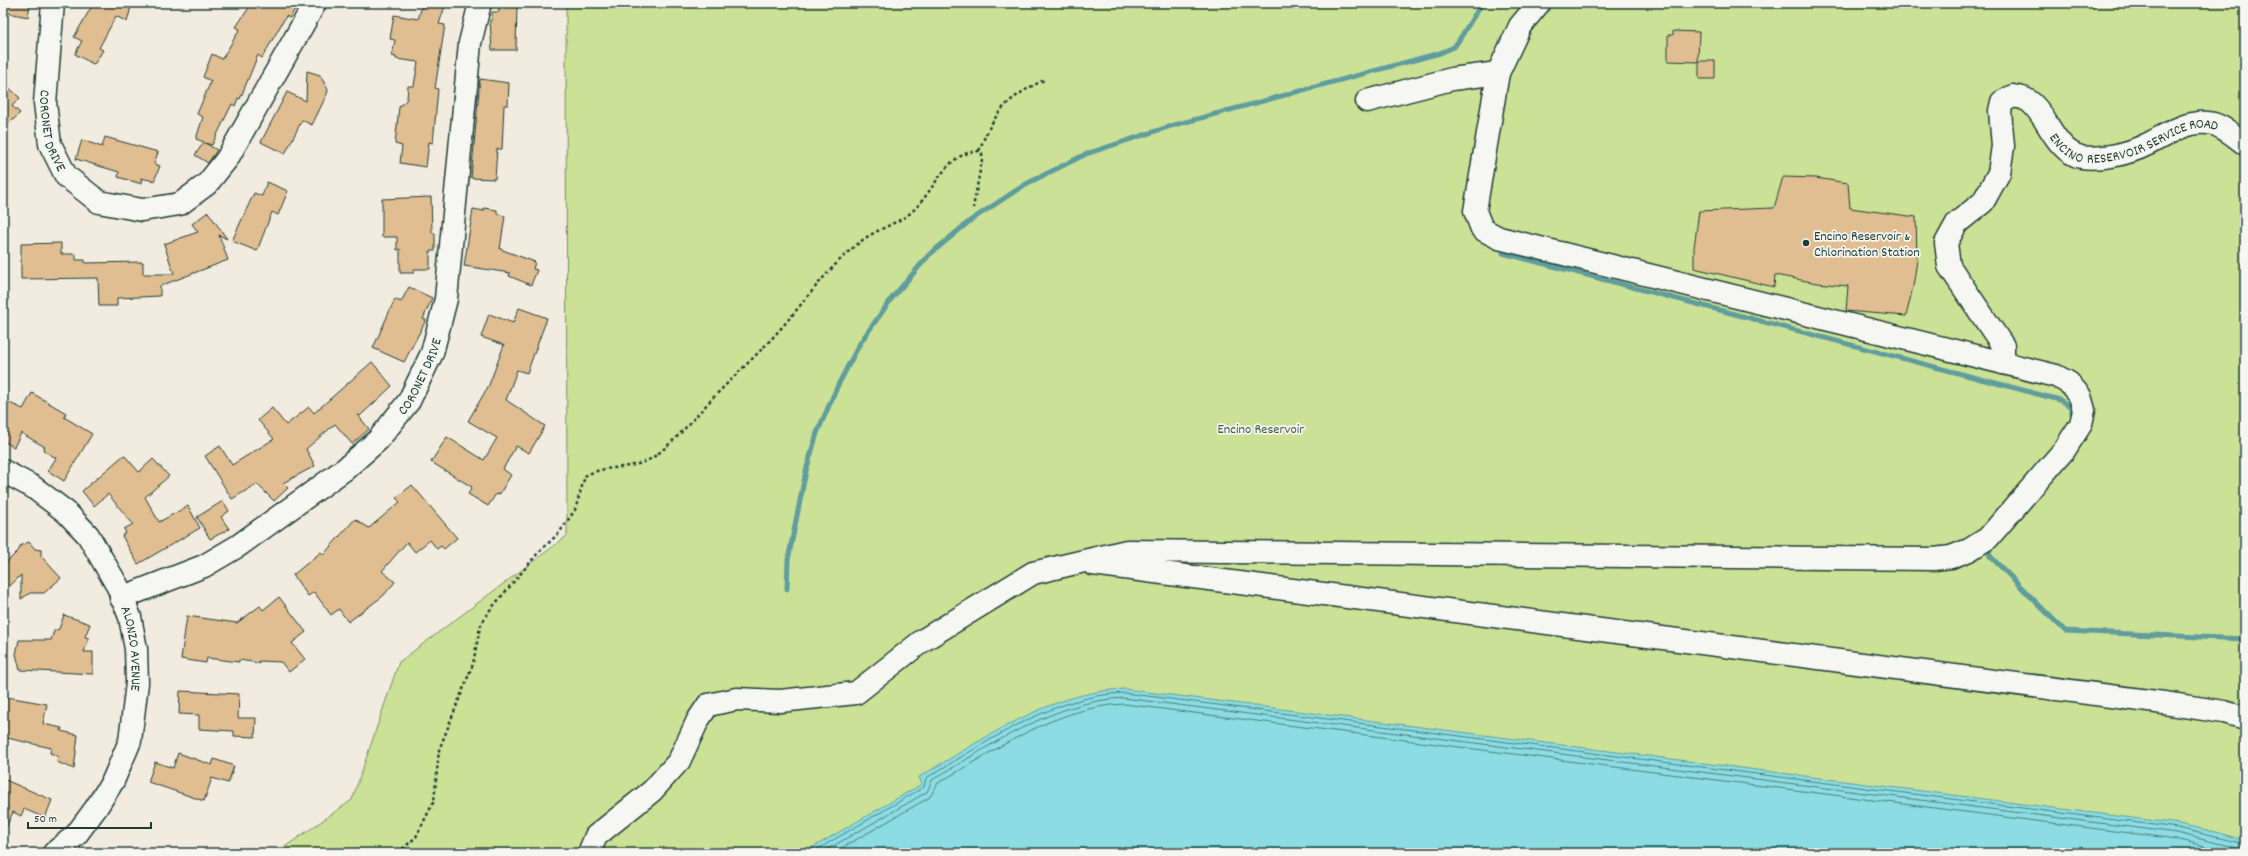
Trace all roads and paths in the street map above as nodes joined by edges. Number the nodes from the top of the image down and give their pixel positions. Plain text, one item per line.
1 (53, 3) edge
2 (315, 3) edge
3 (480, 3) edge
4 (1539, 3) edge
5 (1498, 73) junction
6 (1044, 80) dead end
7 (1367, 100) dead end
8 (2245, 144) edge
9 (979, 151) junction
10 (973, 208) dead end
11 (2003, 363) junction
12 (3, 471) edge
13 (1078, 562) junction
14 (122, 598) junction
15 (2245, 718) edge
16 (54, 853) edge
17 (398, 853) edge
18 (589, 853) edge

1 - 2 street, CORONET DRIVE
3 - 14 street, CORONET DRIVE
4 - 5 street
5 - 7 street
5 - 11 street
6 - 9 path
8 - 11 street, ENCINO RESERVOIR SERVICE ROAD
9 - 10 path
9 - 17 path
11 - 13 street
12 - 14 street, ALONZO AVENUE
13 - 15 street
13 - 18 street
14 - 16 street, ALONZO AVENUE

